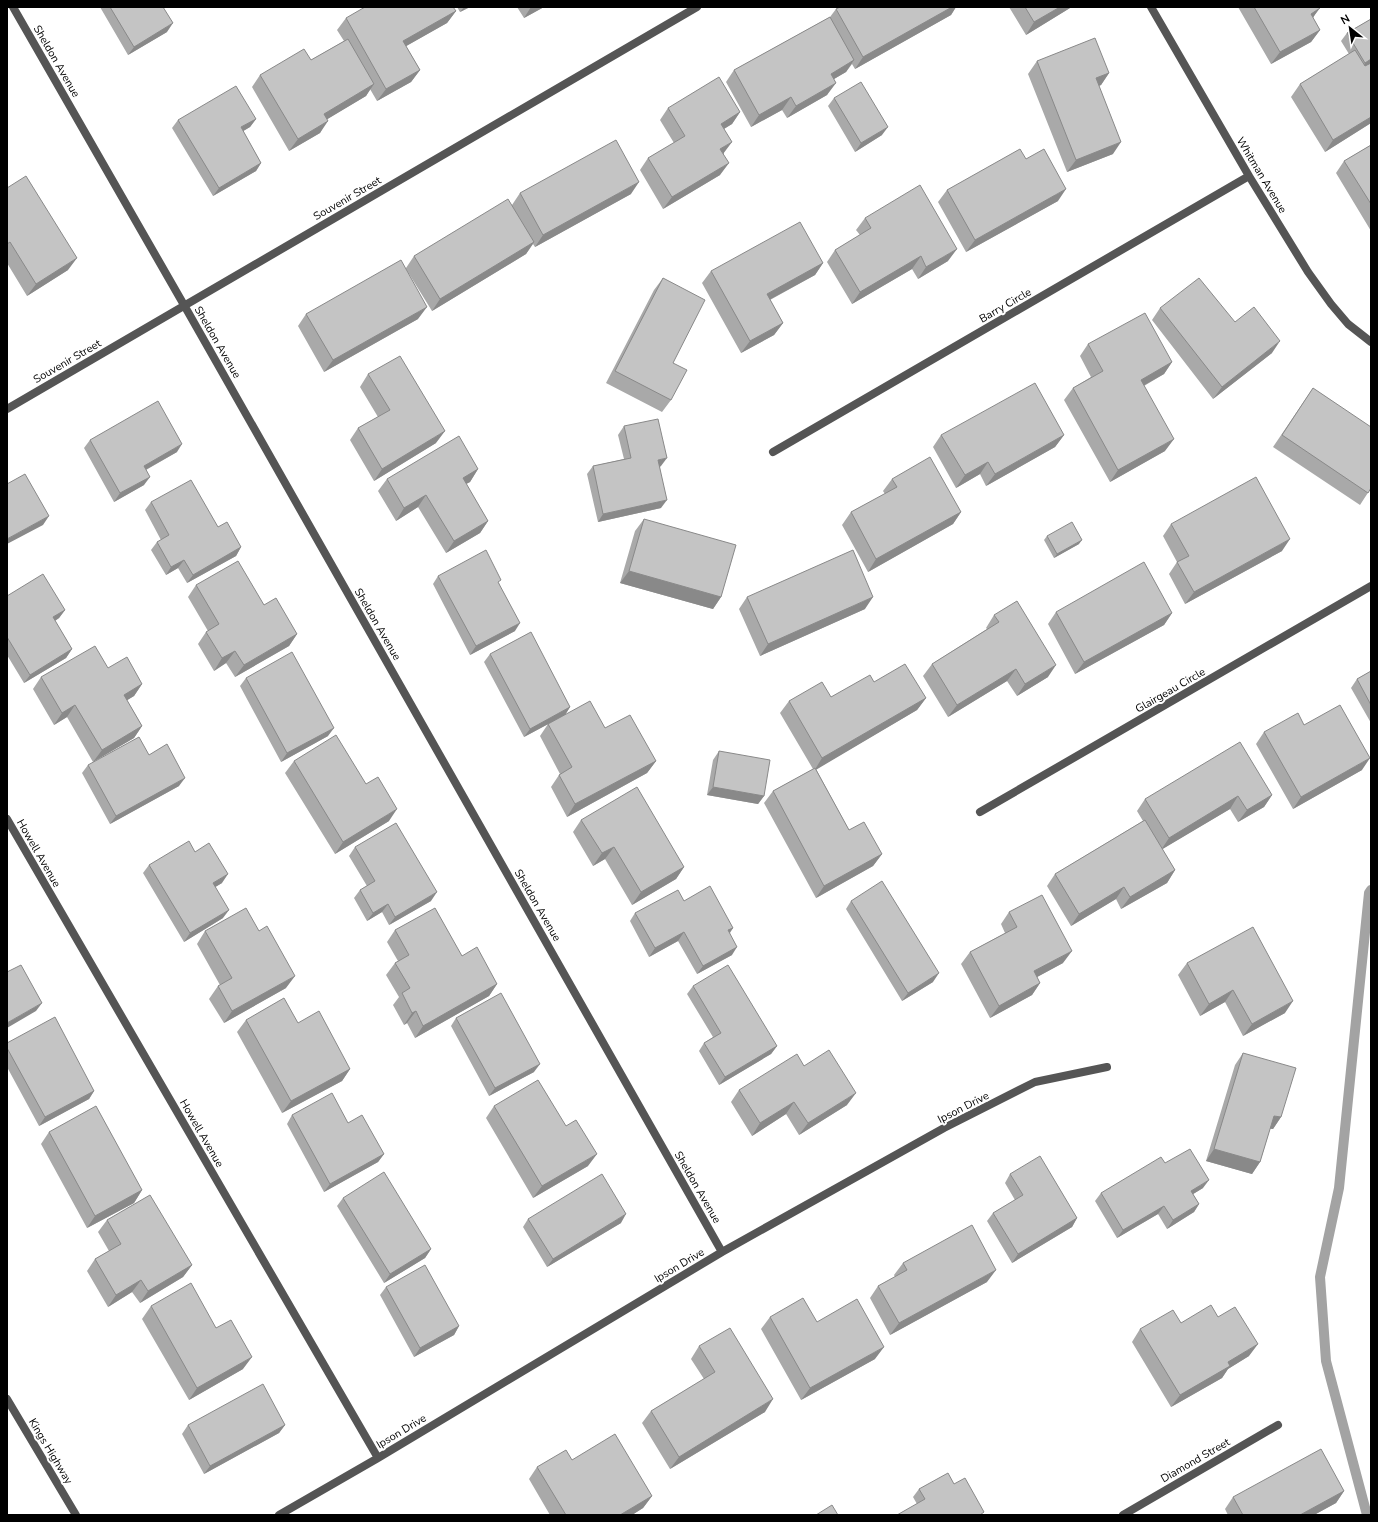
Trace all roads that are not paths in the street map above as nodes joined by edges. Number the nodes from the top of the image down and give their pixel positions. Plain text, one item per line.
1 (13, 7) edge
2 (697, 7) edge
3 (1150, 7) edge
4 (1249, 176) junction
5 (184, 305) junction
6 (1371, 342) edge
7 (7, 409) edge
8 (773, 452) dead end
9 (1371, 586) edge
10 (980, 812) dead end
11 (7, 819) edge
12 (1107, 1067) dead end
13 (722, 1252) junction
14 (7, 1399) edge
15 (1278, 1425) dead end
16 (378, 1458) junction
17 (76, 1515) edge
18 (278, 1515) edge
19 (1123, 1515) edge

1 - 5 street, Sheldon Avenue
2 - 5 street, Souvenir Street
3 - 4 street, Whitman Avenue
4 - 6 street, Whitman Avenue
4 - 8 street, Barry Circle
5 - 7 street, Souvenir Street
5 - 13 street, Sheldon Avenue
9 - 10 street, Glairgeau Circle
11 - 16 street, Howell Avenue
12 - 13 street, Ipson Drive
13 - 16 street, Ipson Drive
14 - 17 street, Kings Highway
15 - 19 street, Diamond Street
16 - 18 street, Ipson Drive

